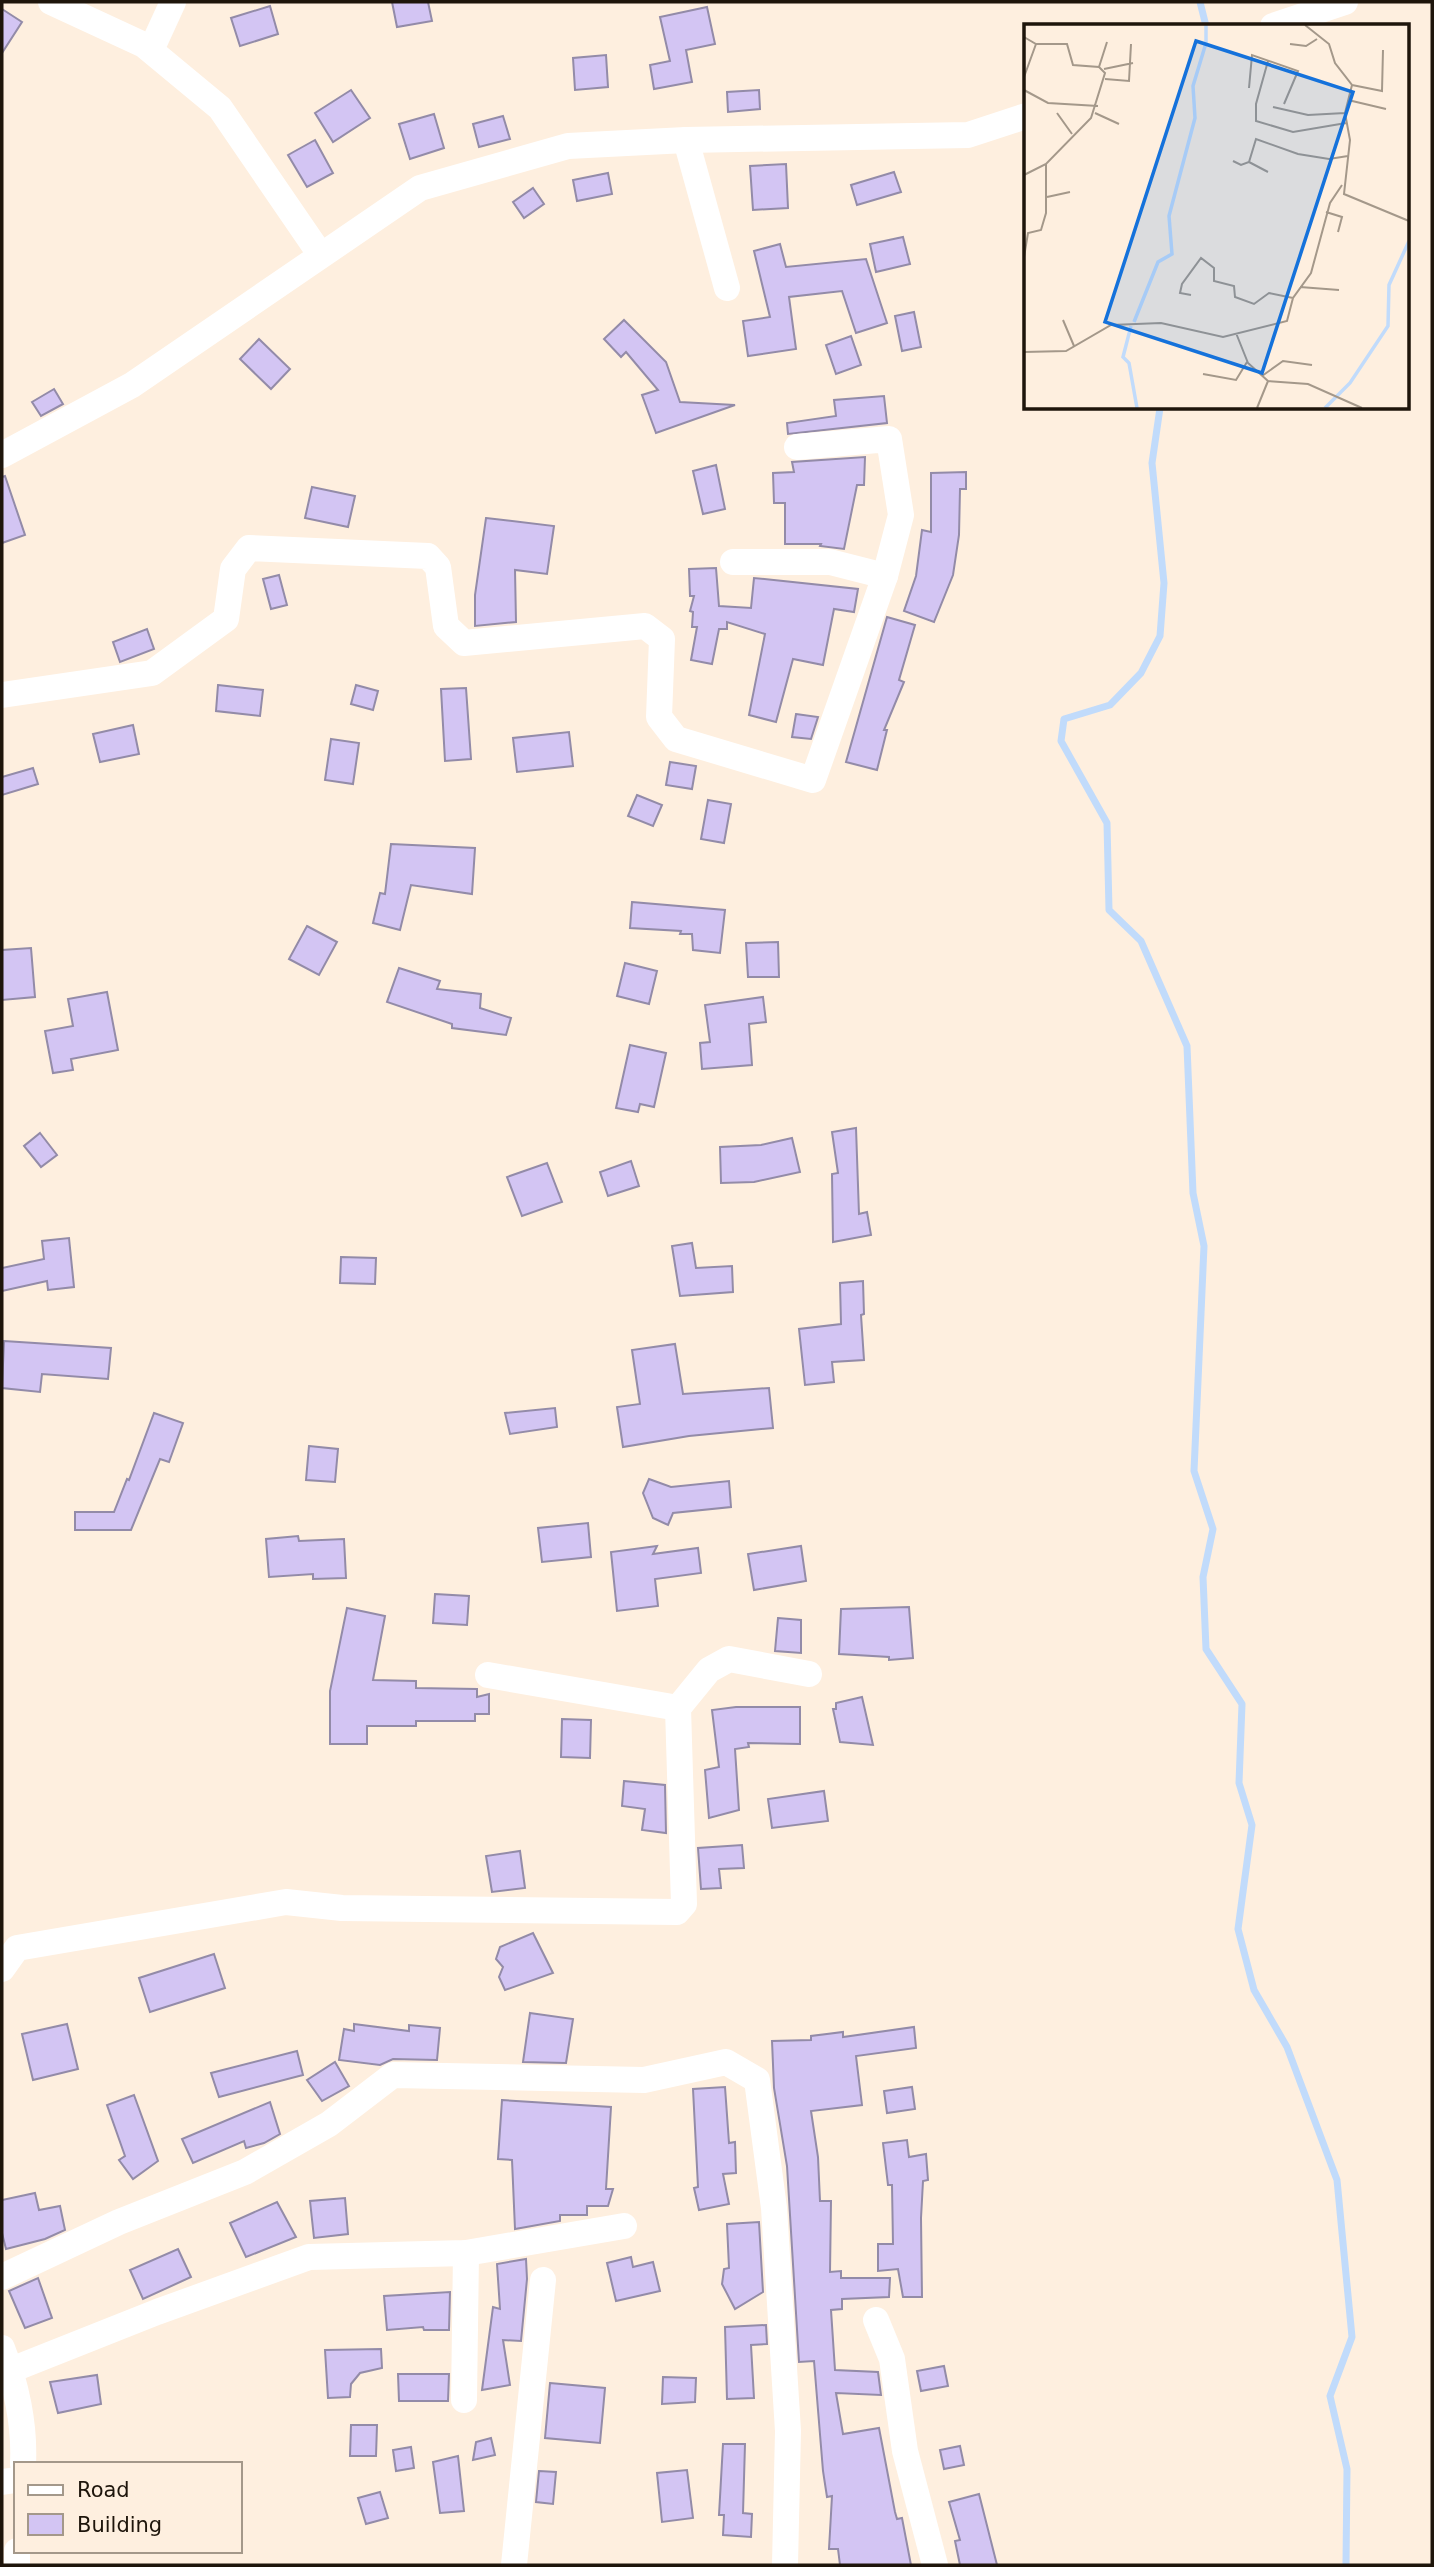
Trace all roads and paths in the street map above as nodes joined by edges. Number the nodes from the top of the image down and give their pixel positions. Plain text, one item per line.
1 (51, 2) edge
2 (173, 2) edge
3 (1345, 2) edge
4 (1279, 24) edge
5 (151, 50) junction
6 (1024, 117) edge
7 (686, 140) junction
8 (320, 254) junction
9 (727, 288) dead end
10 (797, 447) dead end
11 (2, 455) edge
12 (733, 562) dead end
13 (885, 576) junction
14 (2, 695) edge
15 (809, 1674) dead end
16 (488, 1675) dead end
17 (678, 1708) junction
18 (2, 1969) edge
19 (624, 2226) dead end
20 (540, 2241) junction
21 (466, 2253) junction
22 (2, 2277) edge
23 (543, 2280) dead end
24 (876, 2320) dead end
25 (538, 2329) junction
26 (6, 2359) edge
27 (464, 2400) dead end
28 (23, 2462) edge
29 (514, 2565) edge
30 (785, 2565) edge
31 (935, 2565) edge

1 - 5 street
2 - 5 street
3 - 4 street
5 - 8 street
6 - 7 street
7 - 8 street
7 - 9 street
8 - 11 street
10 - 13 street
12 - 13 street
13 - 14 street
15 - 17 street
16 - 17 street
17 - 18 street
19 - 20 street
20 - 21 street
20 - 25 street
21 - 26 street
21 - 27 street
22 - 30 street
23 - 25 street
24 - 31 street
25 - 29 street
26 - 28 street

